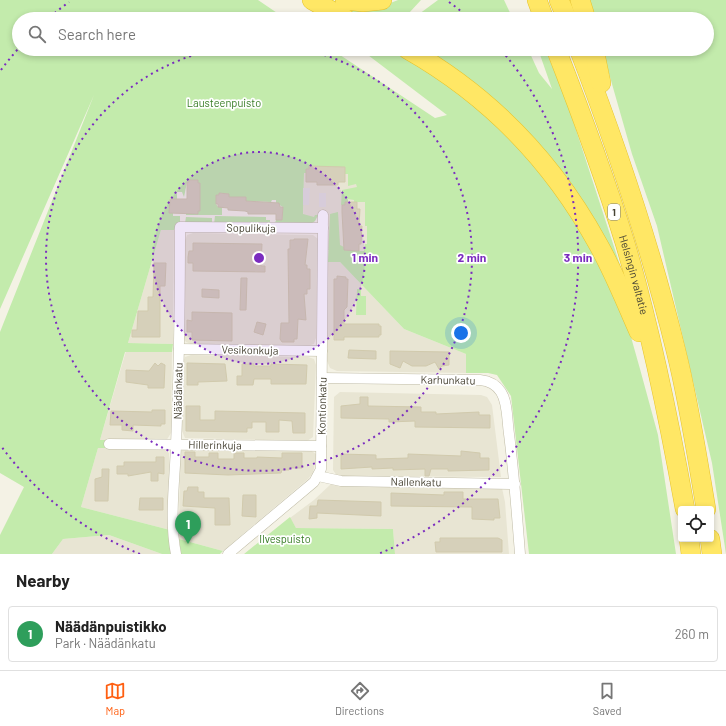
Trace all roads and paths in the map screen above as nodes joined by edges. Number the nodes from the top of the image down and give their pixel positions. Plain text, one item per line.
1 (312, 0) edge
2 (345, 0) edge
3 (382, 0) edge
4 (537, 0) edge
5 (559, 0) edge
6 (580, 0) edge
7 (333, 12) edge
8 (541, 12) edge
9 (564, 12) edge
10 (584, 12) edge
11 (418, 56) edge
12 (559, 56) edge
13 (581, 56) edge
14 (596, 56) edge
15 (614, 141) junction
16 (323, 215) dead end
17 (180, 227) joint
18 (323, 228) junction
19 (179, 349) junction
20 (322, 351) junction
21 (322, 378) junction
22 (659, 379) junction
23 (109, 444) dead end
24 (176, 445) junction
25 (321, 446) junction
26 (318, 476) junction
27 (515, 484) junction
28 (684, 506) edge
29 (705, 506) edge
30 (689, 542) edge
31 (710, 542) edge
32 (176, 554) edge
33 (228, 554) edge
34 (520, 554) edge
35 (691, 554) edge
36 (712, 554) edge

1 - 7 highway
2 - 3 highway
4 - 8 highway
5 - 9 highway
6 - 10 highway
11 - 22 highway
12 - 22 highway, Helsingin valtatie / 1
13 - 15 highway, Helsingin valtatie / 1
14 - 15 highway
15 - 29 highway, Helsingin valtatie / 1
16 - 18 street, Kontionkatu
17 - 18 street, Sopulikuja
17 - 19 street, Näädänkatu
18 - 20 street, Kontionkatu
19 - 20 street, Vesikonkuja
19 - 24 street, Näädänkatu
20 - 21 street, Kontionkatu
21 - 25 street, Kontionkatu
21 - 27 street, Karhunkatu
22 - 28 highway, Helsingin valtatie / 1
23 - 24 street, Hillerinkuja
24 - 25 street, Hillerinkuja
24 - 32 street, Näädänkatu
25 - 26 street, Kontionkatu
26 - 27 street, Nallenkatu
26 - 33 street
27 - 34 street, Karhunkatu
30 - 35 highway
31 - 36 highway

